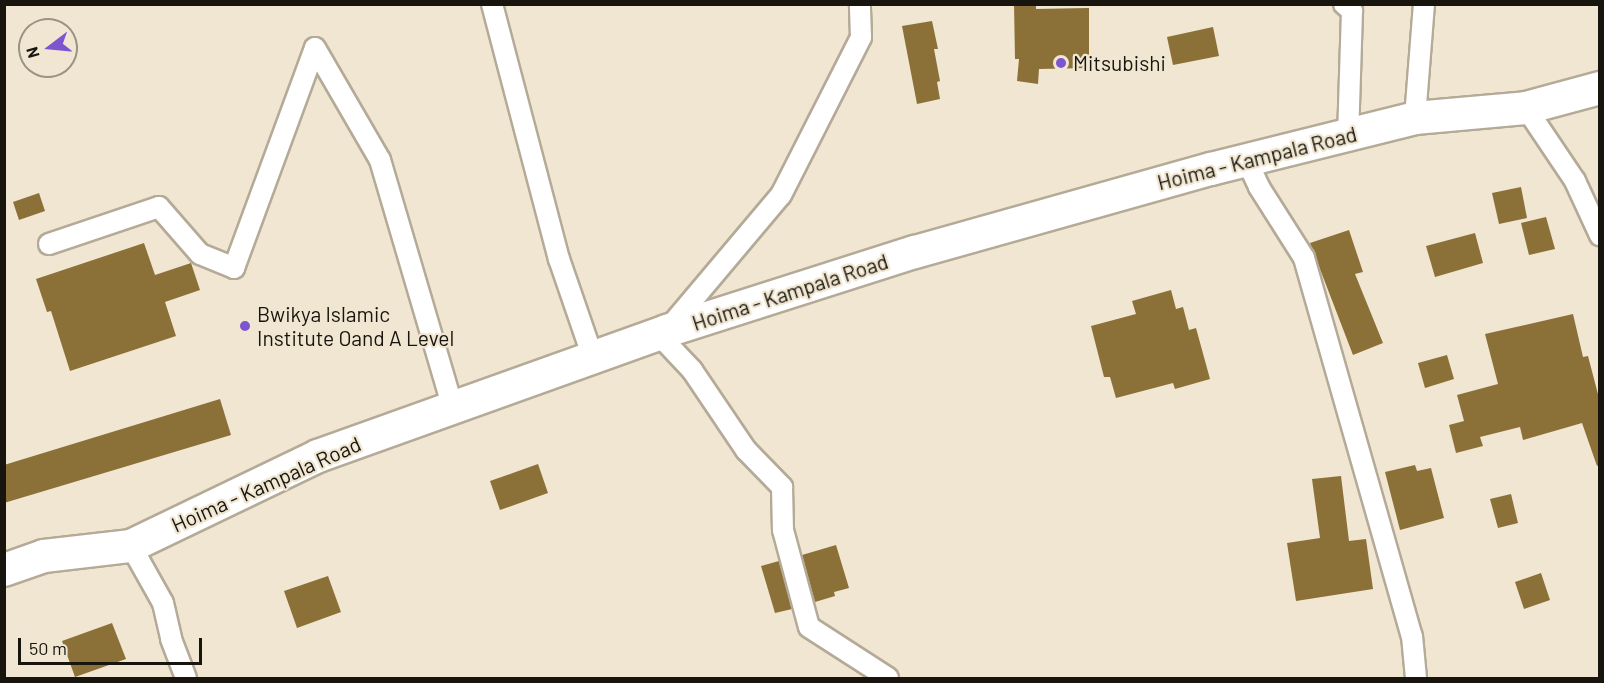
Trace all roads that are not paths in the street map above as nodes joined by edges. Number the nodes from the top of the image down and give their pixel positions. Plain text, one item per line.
1 (492, 4) edge
2 (860, 4) edge
3 (1344, 4) edge
4 (1424, 4) edge
5 (1599, 88) edge
6 (1526, 108) junction
7 (1415, 118) junction
8 (1348, 135) junction
9 (1247, 160) junction
10 (1599, 234) edge
11 (49, 244) dead end
12 (662, 332) junction
13 (593, 358) junction
14 (453, 408) junction
15 (131, 546) junction
16 (4, 570) edge
17 (186, 678) edge
18 (888, 678) edge
19 (1416, 678) edge

1 - 13 street
2 - 12 street
3 - 8 street
4 - 7 street
5 - 6 main road, Hoima - Kampala Road
6 - 7 main road, Hoima - Kampala Road
6 - 10 street
7 - 8 main road, Hoima - Kampala Road
8 - 9 main road, Hoima - Kampala Road
9 - 12 main road, Hoima - Kampala Road
9 - 19 street
11 - 14 street
12 - 13 main road, Hoima - Kampala Road
12 - 18 street
13 - 14 main road, Hoima - Kampala Road
14 - 15 main road, Hoima - Kampala Road
15 - 16 main road, Hoima - Kampala Road
15 - 17 street

